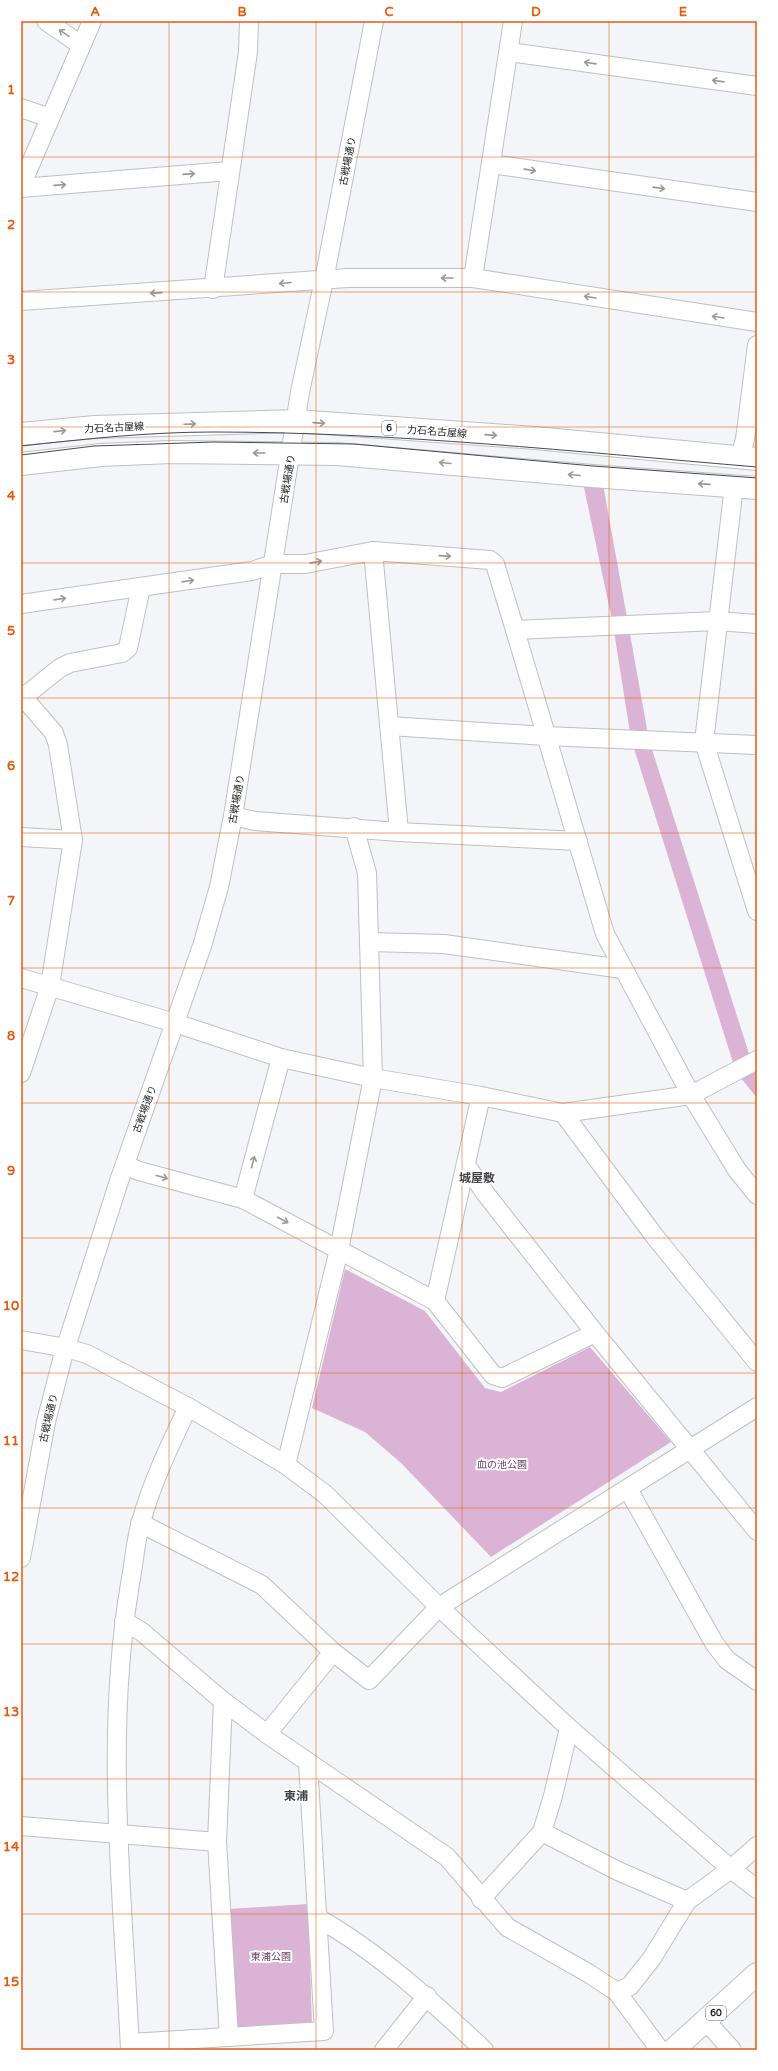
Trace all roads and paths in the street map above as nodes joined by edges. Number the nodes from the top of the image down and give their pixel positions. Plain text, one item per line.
1 (46, 21) edge
2 (92, 21) edge
3 (249, 21) edge
4 (374, 21) edge
5 (513, 21) edge
6 (81, 44) junction
7 (509, 52) junction
8 (757, 86) edge
9 (21, 108) edge
10 (50, 118) junction
11 (491, 164) junction
12 (229, 171) junction
13 (21, 187) edge
14 (757, 202) edge
15 (473, 278) junction
16 (324, 280) junction
17 (213, 289) junction
18 (21, 301) edge
19 (757, 322) edge
20 (757, 345) edge
21 (296, 421) junction
22 (21, 434) edge
23 (291, 453) junction
24 (748, 458) edge
25 (21, 464) edge
26 (734, 486) junction
27 (757, 488) edge
28 (374, 551) junction
29 (273, 564) junction
30 (141, 587) junction
31 (21, 604) edge
32 (717, 621) junction
33 (757, 624) edge
34 (515, 630) junction
35 (22, 698) edge
36 (389, 726) junction
37 (546, 736) junction
38 (704, 742) junction
39 (757, 744) edge
40 (233, 816) junction
41 (354, 827) junction
42 (399, 832) junction
43 (21, 837) edge
44 (73, 840) junction
45 (578, 841) junction
46 (757, 911) edge
47 (370, 942) junction
48 (622, 969) junction
49 (21, 978) edge
50 (50, 986) junction
51 (175, 1023) junction
52 (281, 1058) junction
53 (757, 1060) edge
54 (21, 1073) edge
55 (373, 1078) junction
56 (691, 1094) junction
57 (481, 1096) junction
58 (563, 1113) junction
59 (125, 1165) junction
60 (466, 1165) junction
61 (757, 1195) edge
62 (243, 1199) junction
63 (339, 1250) junction
64 (435, 1301) junction
65 (595, 1333) junction
66 (21, 1340) edge
67 (66, 1348) junction
68 (757, 1362) edge
69 (188, 1407) junction
70 (757, 1407) edge
71 (690, 1449) junction
72 (286, 1465) junction
73 (628, 1489) junction
74 (140, 1523) junction
75 (757, 1531) edge
76 (21, 1558) edge
77 (439, 1607) junction
78 (124, 1621) junction
79 (333, 1652) junction
80 (757, 1681) edge
81 (223, 1701) junction
82 (569, 1728) junction
83 (267, 1734) junction
84 (308, 1763) junction
85 (21, 1826) edge
86 (542, 1832) junction
87 (117, 1834) junction
88 (216, 1842) junction
89 (757, 1846) edge
90 (731, 1869) junction
91 (757, 1889) edge
92 (481, 1899) junction
93 (687, 1900) junction
94 (318, 1918) junction
95 (757, 1974) edge
96 (617, 1992) junction
97 (428, 1996) junction
98 (706, 2021) junction
99 (229, 2037) junction
100 (130, 2047) edge
101 (384, 2050) edge
102 (484, 2050) edge
103 (660, 2050) edge
104 (673, 2050) edge
105 (732, 2050) edge

6 -> 1 street
2 - 6 street
3 - 12 street
4 - 16 street, 古戦場通り
5 - 7 street
6 - 10 street
8 -> 7 street
7 - 11 street
9 - 10 street
10 - 13 street
11 -> 14 street
11 - 15 street
13 -> 12 street
12 - 17 street
15 -> 16 street
19 -> 15 street
16 -> 17 street
16 - 21 street, 古戦場通り
17 -> 18 street
20 - 24 street
22 -> 21 main road, 力石名古屋線 / 6
21 - 23 street, 古戦場通り
21 -> 24 main road, 力石名古屋線 / 6
23 -> 25 main road
26 -> 23 main road
23 - 29 street, 古戦場通り
26 - 27 main road
26 - 32 street
29 -> 28 street
28 -> 34 street
28 - 36 street
30 -> 29 street
29 - 40 street, 古戦場通り
31 -> 30 street
30 - 35 street
32 - 33 street
32 - 34 street
32 - 38 street
34 - 37 street
35 - 44 street
36 - 37 street
36 - 42 street
37 - 38 street
37 - 45 street
38 - 39 street
38 - 46 street
40 - 41 street
40 - 51 street, 古戦場通り
41 - 42 street
41 - 47 street
42 - 45 street
43 - 44 street
44 - 50 street
45 - 48 street
47 - 48 street
47 - 55 street
48 - 56 street
49 - 50 street
50 - 51 street
50 - 54 street
51 - 52 street
51 - 59 street, 古戦場通り
52 - 55 street
62 -> 52 street
53 - 56 street
55 - 57 street
55 - 63 street
56 - 58 street
56 - 61 street
57 - 58 street
57 - 60 street
58 - 68 street
59 -> 62 street
59 - 67 street, 古戦場通り
60 - 64 street
60 - 65 street
62 -> 63 street
63 - 64 street
63 - 72 street
64 - 65 street
65 - 71 street
66 - 67 street
67 - 69 street
67 - 76 street, 古戦場通り
69 - 72 street
69 - 74 street
70 - 71 street
71 - 73 street
71 - 75 street
72 - 77 street
73 - 77 street
73 - 80 street
74 - 78 street
74 - 79 street
77 - 79 street
77 - 82 street
78 - 81 street
78 - 87 street
79 - 83 street
81 - 83 street
81 - 88 street
82 - 86 street
82 - 90 street
83 - 84 street
84 - 92 street
84 - 94 street
85 - 87 street
86 - 92 street
86 - 93 street
87 - 88 street
87 - 100 street
88 - 99 street
89 - 90 street
90 - 91 street
90 - 93 street
92 - 96 street
93 - 96 street
94 - 97 street
94 - 99 street
95 - 98 main road, 60
96 - 103 street
97 - 101 street
97 - 102 street
98 - 104 main road, 60
98 - 105 street
99 - 100 street

